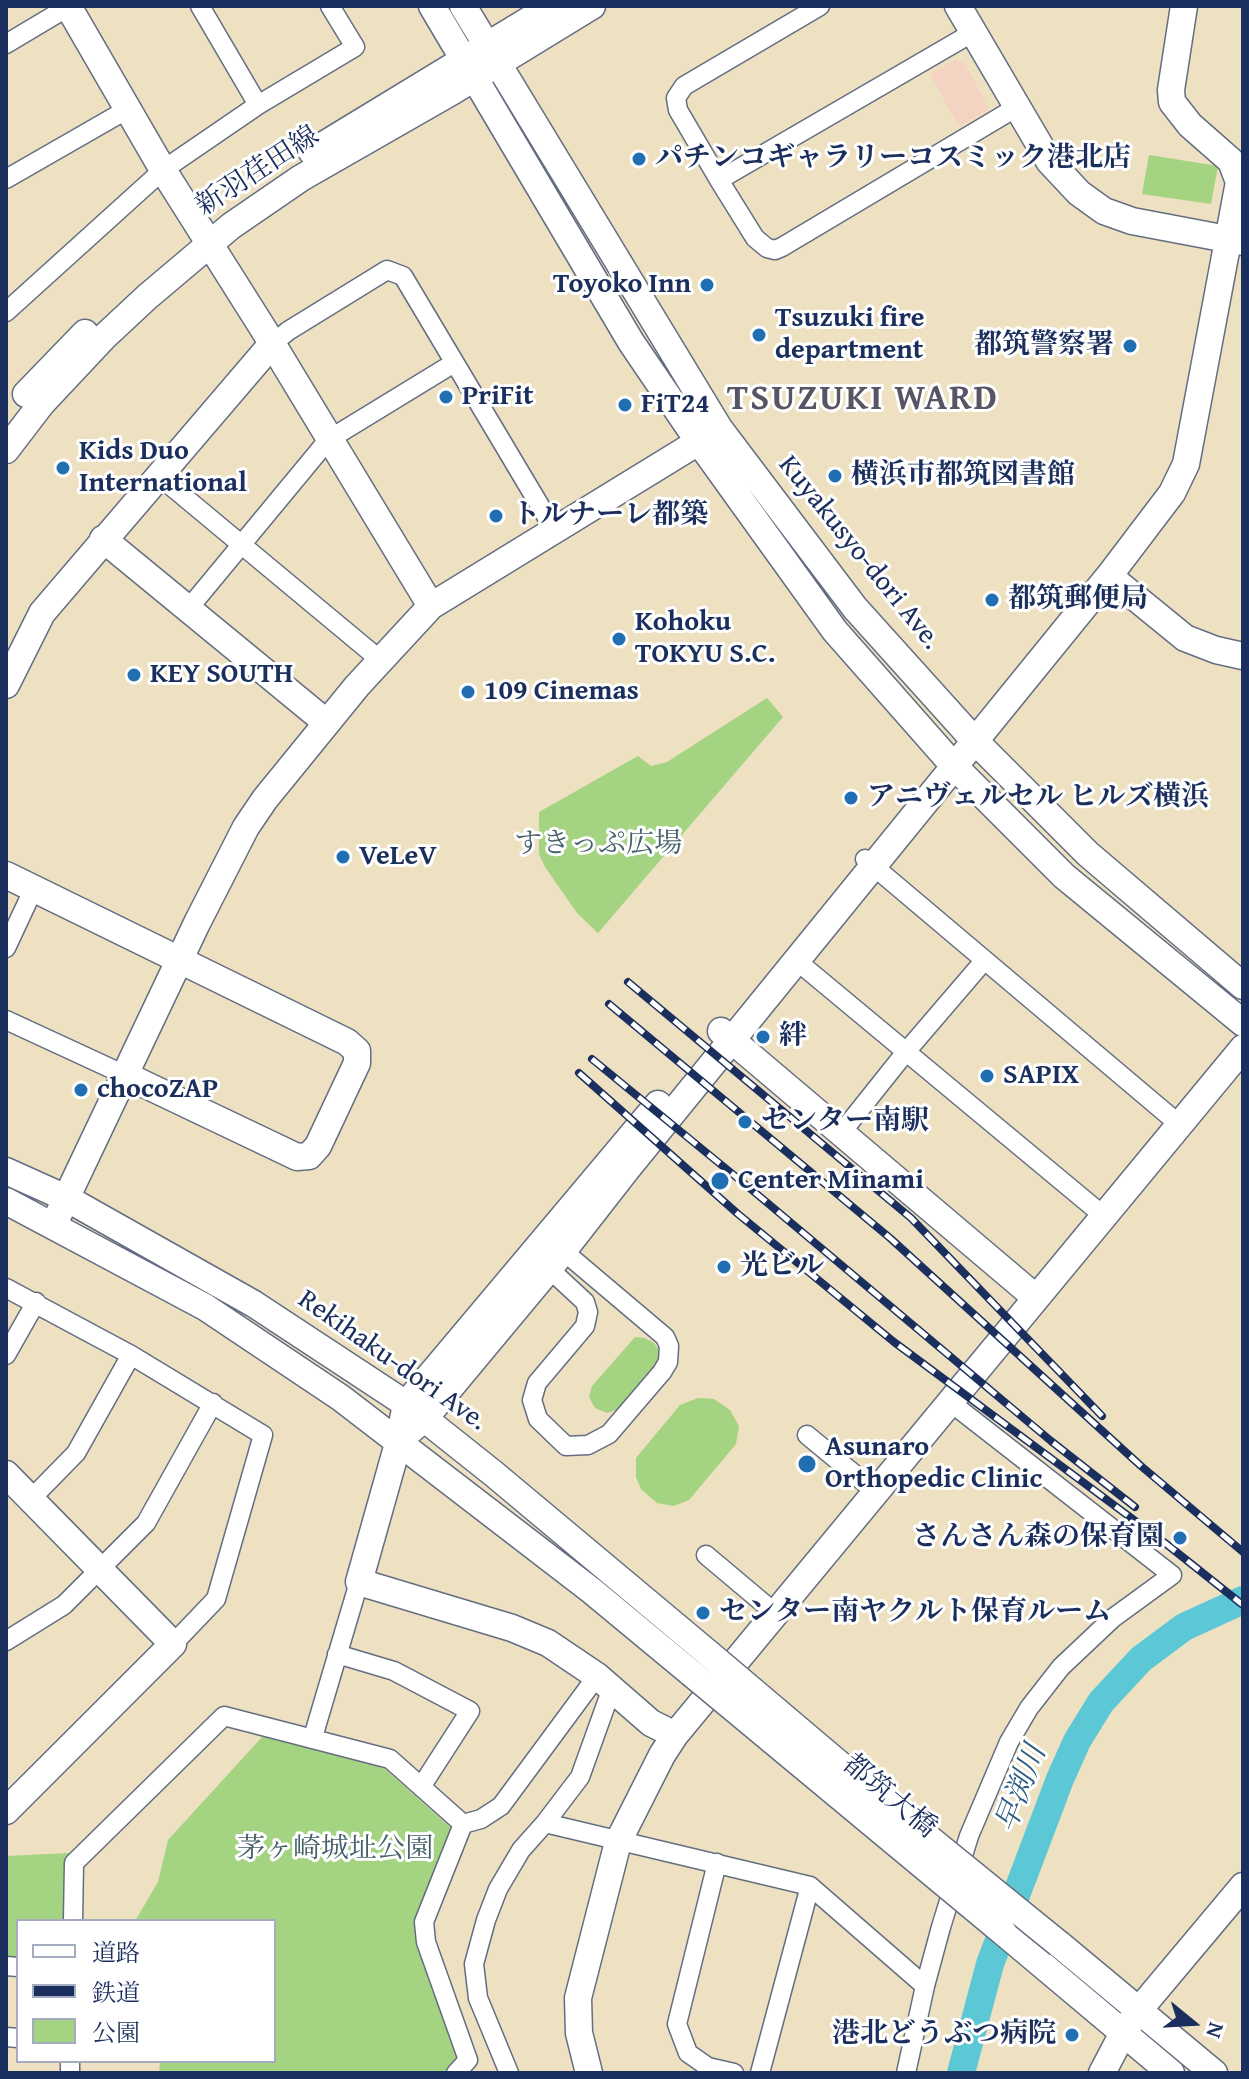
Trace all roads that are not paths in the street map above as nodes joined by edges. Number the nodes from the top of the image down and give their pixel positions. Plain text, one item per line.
1 (68, 6) edge
2 (200, 6) edge
3 (330, 6) edge
4 (432, 6) edge
5 (463, 6) edge
6 (552, 6) edge
7 (592, 6) edge
8 (820, 6) edge
9 (958, 6) edge
10 (1184, 6) edge
11 (972, 33) junction
12 (6, 44) edge
13 (492, 55) junction
14 (468, 70) junction
15 (258, 105) junction
16 (1017, 107) junction
17 (128, 109) junction
18 (163, 170) junction
19 (6, 179) edge
20 (719, 180) junction
21 (205, 236) junction
22 (1236, 240) edge
23 (6, 312) edge
24 (272, 344) junction
25 (454, 363) junction
26 (6, 422) edge
27 (709, 435) junction
28 (328, 440) junction
29 (6, 450) edge
30 (159, 476) junction
31 (555, 531) junction
32 (103, 539) junction
33 (242, 545) junction
34 (1109, 576) junction
35 (431, 606) junction
36 (189, 608) junction
37 (1243, 656) edge
38 (379, 659) junction
39 (6, 685) edge
40 (327, 723) junction
41 (974, 740) junction
42 (950, 761) junction
43 (869, 863) junction
44 (6, 875) edge
45 (34, 888) junction
46 (6, 948) edge
47 (180, 959) junction
48 (797, 961) junction
49 (983, 962) junction
50 (1243, 986) edge
51 (6, 1020) edge
52 (1243, 1023) edge
53 (727, 1036) junction
54 (1243, 1048) edge
55 (905, 1053) junction
56 (125, 1075) junction
57 (1180, 1125) junction
58 (842, 1132) junction
59 (6, 1171) edge
60 (66, 1198) junction
61 (6, 1201) edge
62 (1105, 1217) junction
63 (53, 1226) junction
64 (548, 1252) junction
65 (6, 1288) edge
66 (1035, 1297) junction
67 (36, 1302) junction
68 (6, 1355) edge
69 (131, 1355) junction
70 (950, 1402) junction
71 (213, 1403) junction
72 (416, 1411) junction
73 (810, 1438) dead end
74 (399, 1440) junction
75 (6, 1474) edge
76 (876, 1492) junction
77 (31, 1499) junction
78 (706, 1555) dead end
79 (100, 1570) junction
80 (359, 1582) junction
81 (775, 1613) junction
82 (6, 1641) edge
83 (173, 1644) junction
84 (337, 1654) junction
85 (699, 1663) junction
86 (604, 1682) junction
87 (675, 1735) junction
88 (313, 1737) junction
89 (421, 1787) junction
90 (6, 1811) edge
91 (545, 1823) junction
92 (463, 1824) junction
93 (618, 1842) junction
94 (717, 1863) junction
95 (810, 1886) junction
96 (1243, 1886) edge
97 (73, 1919) edge
98 (925, 1986) junction
99 (1139, 2010) junction
100 (1123, 2033) junction
101 (467, 2067) edge
102 (509, 2073) edge
103 (589, 2073) edge
104 (734, 2073) edge
105 (760, 2073) edge
106 (906, 2073) edge
107 (1102, 2073) edge
108 (1171, 2073) edge
109 (1214, 2073) edge

1 - 12 street
1 - 17 street
2 - 15 street
3 - 15 street
4 - 14 street, Kuyakusyo-dori Ave.
5 - 13 street, Kuyakusyo-dori Ave.
6 - 13 street, 新羽荏田線
7 - 13 street, 新羽荏田線
8 - 20 street
9 - 11 street
10 - 22 street
11 - 16 street
11 - 20 street
13 - 14 street, 新羽荏田線
13 - 27 street, Kuyakusyo-dori Ave.
14 - 21 street, 新羽荏田線
14 - 27 street, Kuyakusyo-dori Ave.
15 - 18 street
16 - 20 street
16 - 22 street
17 - 18 street
17 - 19 street
18 - 21 street
18 - 23 street
21 - 24 street
21 - 26 street, 新羽荏田線
21 - 29 street, 新羽荏田線
22 - 34 street
24 - 25 street
24 - 28 street
24 - 30 street
25 - 28 street
25 - 31 street
27 - 31 street
27 - 41 street, Kuyakusyo-dori Ave.
27 - 42 street, Kuyakusyo-dori Ave.
28 - 33 street
28 - 35 street
30 - 32 street
30 - 33 street
31 - 35 street
32 - 36 street
32 - 39 street
33 - 36 street
33 - 38 street
34 - 37 street
34 - 41 street
35 - 38 street
36 - 40 street
38 - 40 street
40 - 47 street
41 - 42 street
41 - 50 street, Kuyakusyo-dori Ave.
42 - 43 street
42 - 52 street, Kuyakusyo-dori Ave.
43 - 48 street
43 - 49 street
43 - 53 street
44 - 45 street
45 - 46 street
45 - 47 street
47 - 56 street
47 - 56 street
48 - 53 street
48 - 55 street
49 - 55 street
49 - 57 street
51 - 56 street
53 - 58 street
53 - 64 street
54 - 57 street
55 - 58 street
55 - 62 street
56 - 60 street
57 - 62 street
58 - 66 street
59 - 60 street, Rekihaku-dori Ave.
60 - 63 street
60 - 72 street, Rekihaku-dori Ave.
61 - 63 street
62 - 66 street
63 - 74 street
64 - 64 street
64 - 72 street
65 - 67 street
66 - 70 street
67 - 68 street
67 - 69 street
69 - 71 street
69 - 77 street
70 - 76 street
70 - 98 street
71 - 79 street
71 - 83 street
72 - 74 street
72 - 85 street, Rekihaku-dori Ave.
73 - 76 street
74 - 80 street
74 - 85 street
75 - 77 street
76 - 81 street
77 - 79 street
78 - 81 street
79 - 82 street
79 - 83 street
80 - 84 street
80 - 86 street
81 - 87 street
83 - 90 street
84 - 88 street
84 - 89 street
85 - 99 street, 都筑大橋, bridge
85 - 100 street, 都筑大橋, bridge
86 - 87 street
86 - 91 street
86 - 92 street
87 - 93 street
88 - 89 street
88 - 97 street
89 - 92 street
91 - 93 street
91 - 102 street
92 - 101 street
93 - 94 street
93 - 103 street
94 - 95 street
94 - 104 street
95 - 98 street
95 - 105 street
96 - 99 street
98 - 106 street
99 - 100 street
99 - 109 street
100 - 107 street
100 - 108 street

